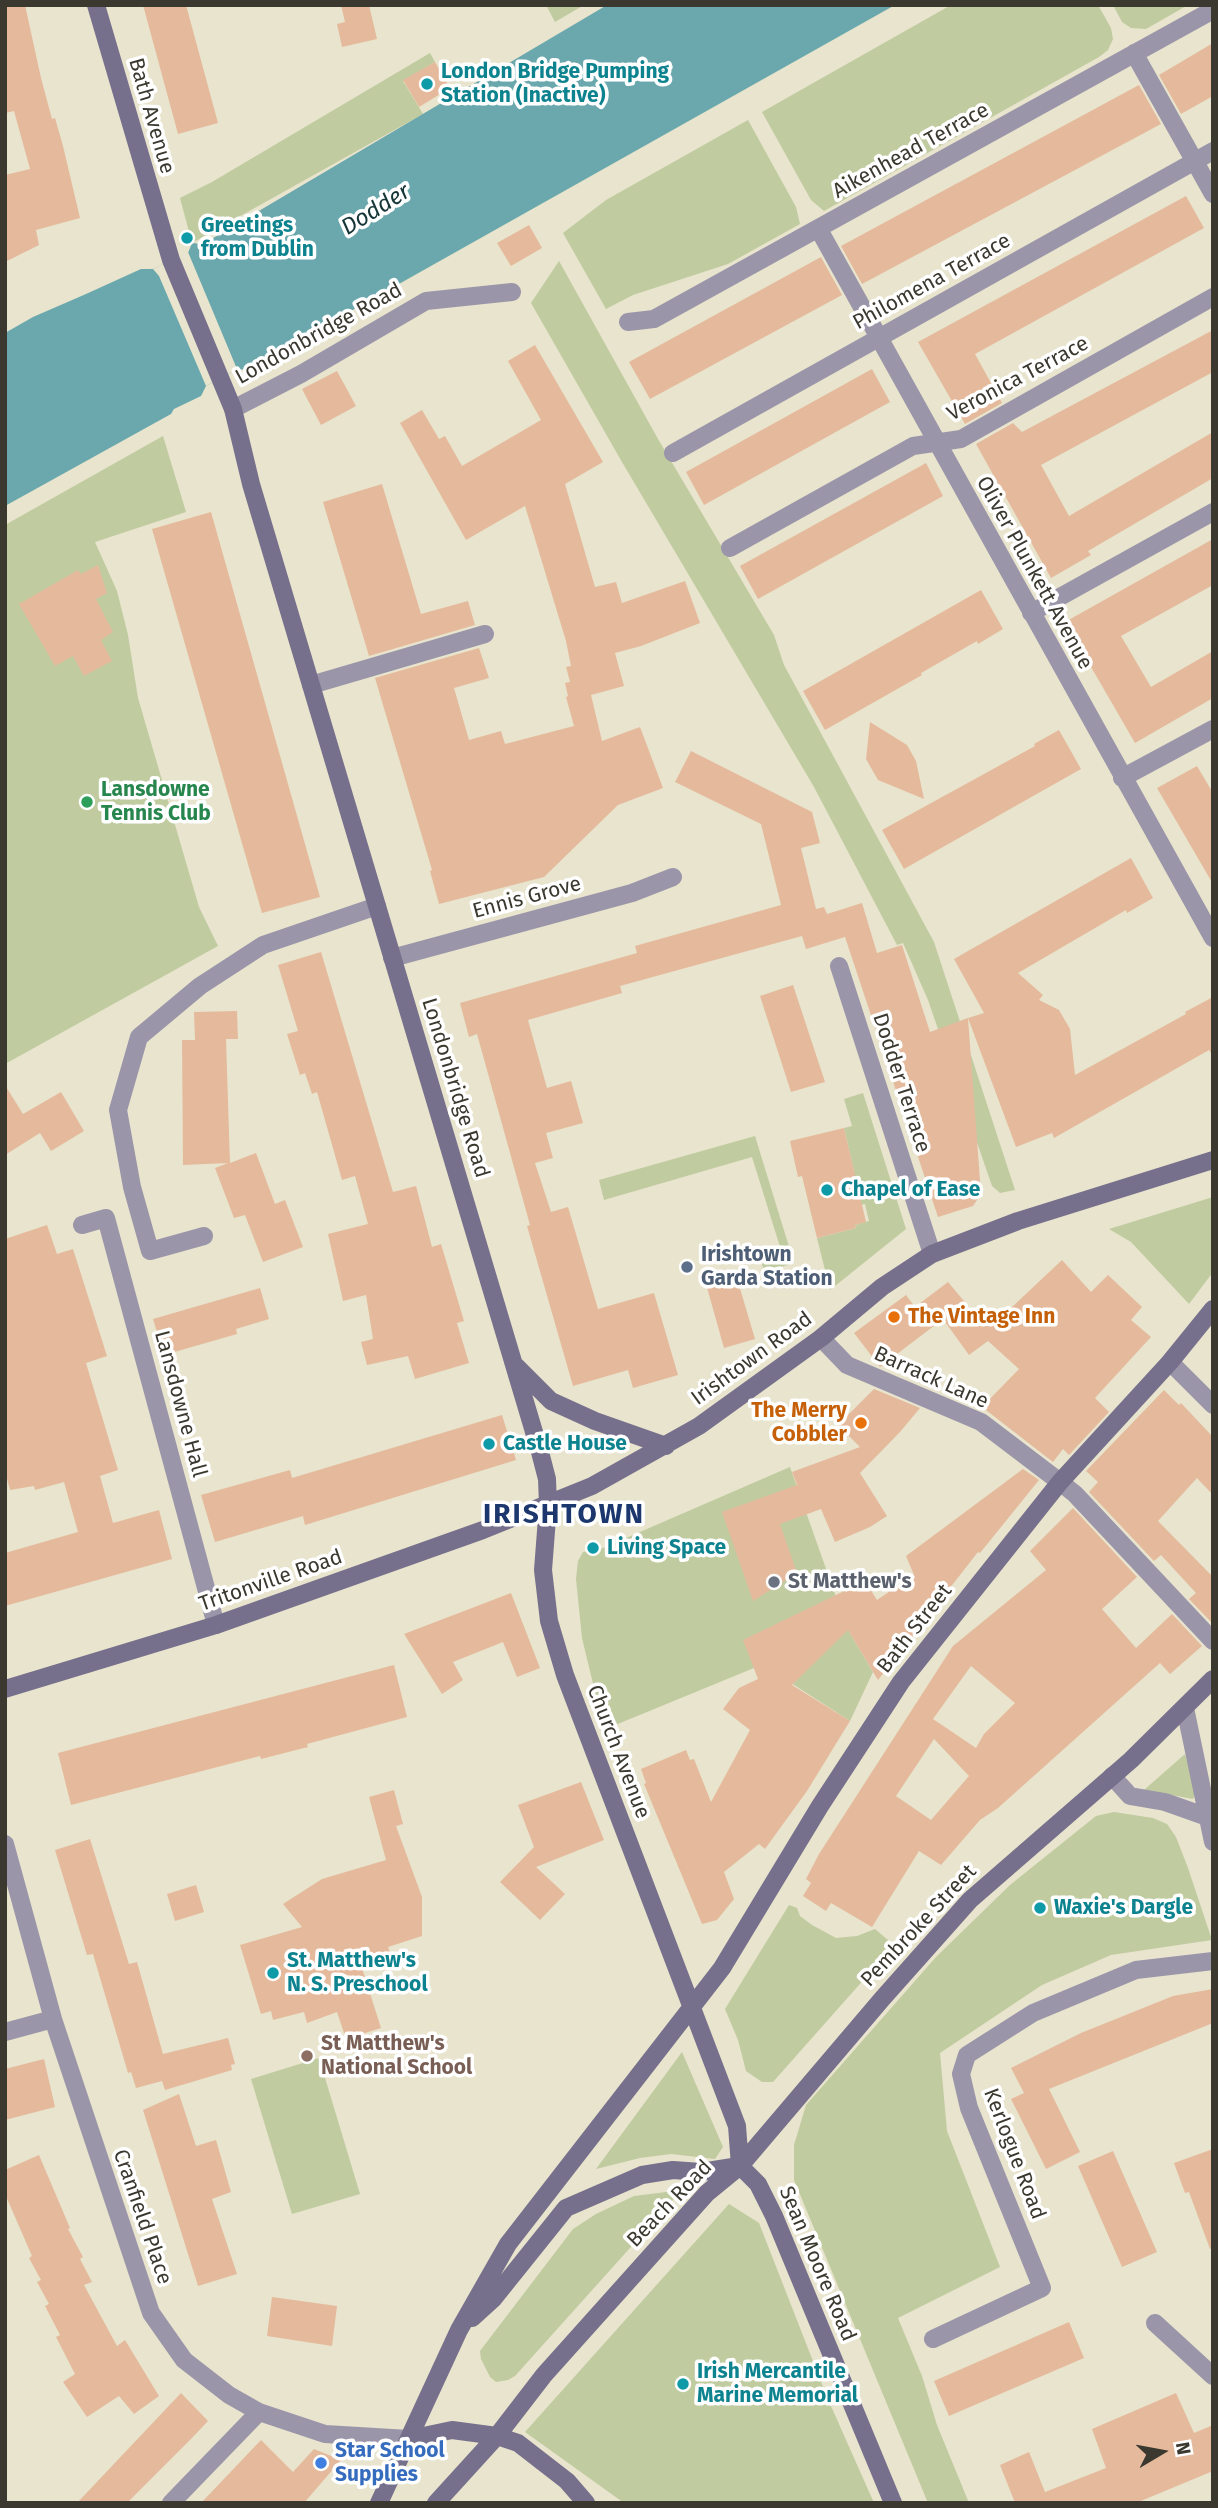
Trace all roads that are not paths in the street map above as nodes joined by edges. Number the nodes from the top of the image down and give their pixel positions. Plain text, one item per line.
1 (96, 5) edge
2 (1213, 10) edge
3 (1134, 53) junction
4 (1213, 151) edge
5 (1195, 161) junction
6 (1213, 194) edge
7 (818, 228) junction
8 (171, 260) joint
9 (512, 292) dead end
10 (1213, 297) edge
11 (628, 322) dead end
12 (878, 338) junction
13 (233, 408) junction
14 (937, 443) junction
15 (673, 453) dead end
16 (1213, 512) edge
17 (730, 548) dead end
18 (1031, 613) junction
19 (485, 634) dead end
20 (311, 685) junction
21 (1213, 729) edge
22 (1122, 778) junction
23 (673, 877) dead end
24 (377, 906) junction
25 (1213, 938) edge
26 (393, 958) junction
27 (839, 966) dead end
28 (1213, 1160) edge
29 (82, 1225) dead end
30 (204, 1236) dead end
31 (932, 1254) junction
32 (1213, 1309) edge
33 (821, 1338) junction
34 (1170, 1362) junction
35 (513, 1364) junction
36 (1213, 1405) edge
37 (666, 1446) junction
38 (1060, 1482) junction
39 (548, 1505) junction
40 (216, 1625) junction
41 (1213, 1641) edge
42 (1213, 1679) edge
43 (5, 1689) edge
44 (1185, 1708) junction
45 (1112, 1776) junction
46 (1210, 1819) edge
47 (1213, 1842) edge
48 (5, 1844) edge
49 (1213, 1961) edge
50 (691, 2006) junction
51 (53, 2019) junction
52 (5, 2032) edge
53 (740, 2166) junction
54 (1155, 2323) dead end
55 (459, 2330) junction
56 (933, 2339) dead end
57 (1213, 2376) edge
58 (259, 2412) junction
59 (497, 2436) junction
60 (410, 2439) junction
61 (170, 2503) edge
62 (379, 2503) edge
63 (436, 2503) edge
64 (586, 2503) edge
65 (893, 2503) edge

1 - 8 main road, Bath Avenue
2 - 3 street, Aikenhead Terrace
3 - 5 street
3 - 7 street, Aikenhead Terrace
4 - 5 street, Philomena Terrace
5 - 6 street
5 - 12 street, Philomena Terrace
7 - 11 street, Aikenhead Terrace
7 - 12 street, Oliver Plunkett Avenue
8 - 13 main road, Londonbridge Road
9 - 13 street, Londonbridge Road
10 - 14 street, Veronica Terrace
12 - 14 street, Oliver Plunkett Avenue
12 - 15 street, Philomena Terrace
13 - 20 main road, Londonbridge Road
14 - 17 street, Veronica Terrace
14 - 18 street, Oliver Plunkett Avenue
16 - 18 street
18 - 22 street, Oliver Plunkett Avenue
19 - 20 street
20 - 24 main road, Londonbridge Road
21 - 22 street
22 - 25 street, Oliver Plunkett Avenue
23 - 26 street, Ennis Grove
24 - 26 main road, Londonbridge Road
24 - 30 street
26 - 35 main road, Londonbridge Road
27 - 31 street, Dodder Terrace
28 - 31 main road, Irishtown Road
29 - 40 street, Lansdowne Hall
31 - 33 main road, Irishtown Road
32 - 34 main road, Bath Street
33 - 37 main road, Irishtown Road
33 - 38 street, Barrack Lane
34 - 36 street
34 - 38 main road, Bath Street
35 - 37 main road
35 - 39 main road, Londonbridge Road
37 - 39 main road, Irishtown Road
38 - 41 street, Barrack Lane
38 - 50 main road, Bath Street
39 - 40 main road, Tritonville Road
39 - 50 main road, Church Avenue
40 - 43 main road, Tritonville Road
42 - 44 main road, Pembroke Street
44 - 45 main road, Pembroke Street
44 - 46 street
45 - 46 street
45 - 53 main road, Pembroke Street
46 - 47 street
48 - 51 street, Cranfield Place
49 - 56 street, Kerlogue Road
50 - 53 main road
50 - 55 main road, Beach Road
51 - 52 street
51 - 58 street, Cranfield Place
53 - 55 main road, Beach Road
53 - 59 main road, Beach Road
53 - 65 main road, Sean Moore Road
54 - 57 street
55 - 60 main road, Beach Road
58 - 60 street, Cranfield Place
58 - 61 street
59 - 60 main road
59 - 63 main road, Beach Road
59 - 64 main road
60 - 62 main road, Beach Road

